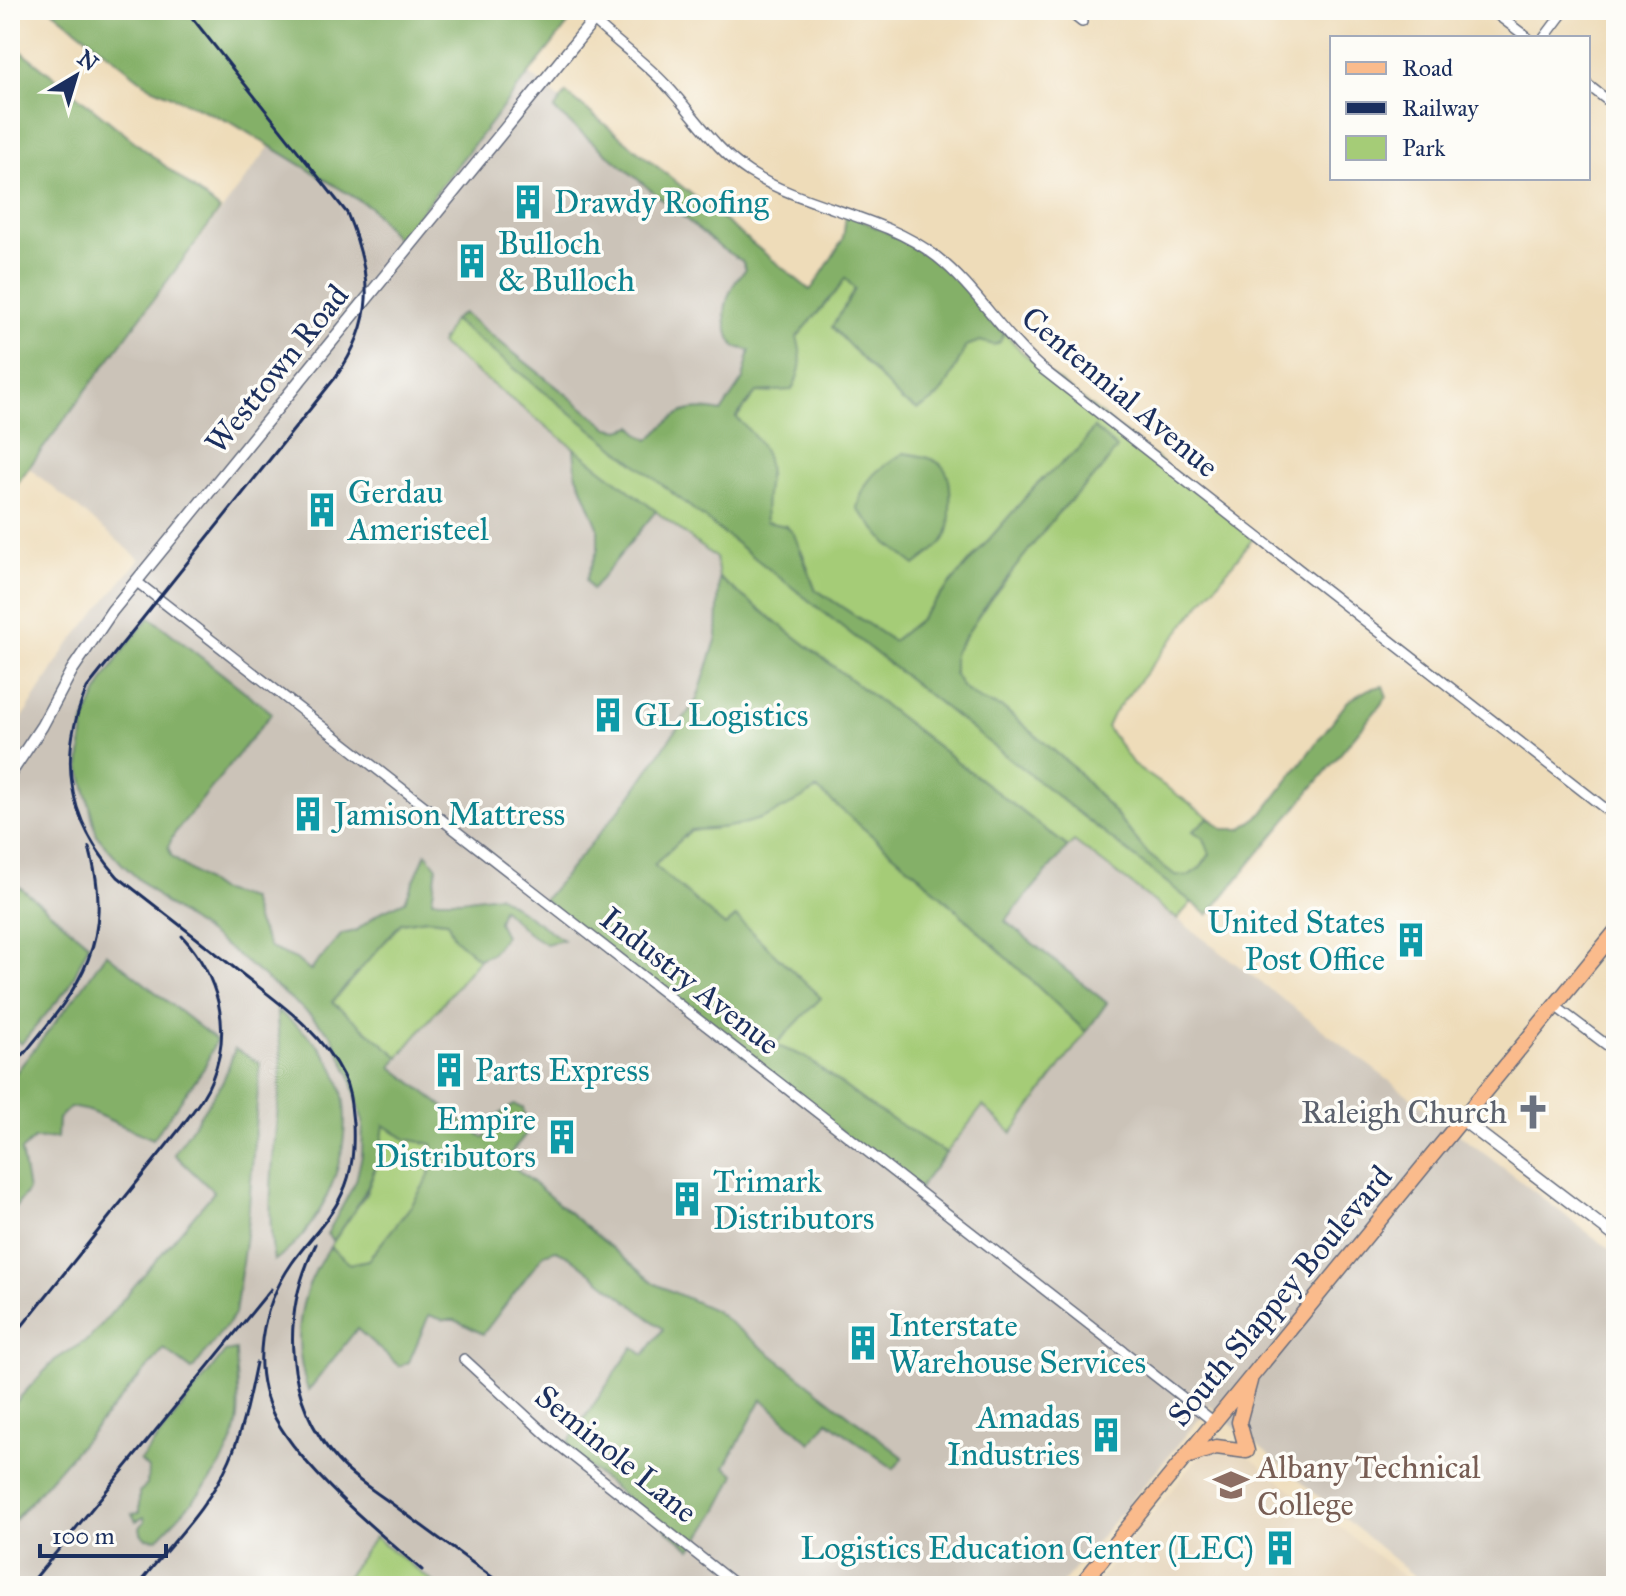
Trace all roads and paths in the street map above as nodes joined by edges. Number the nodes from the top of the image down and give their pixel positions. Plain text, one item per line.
1 (602, 10) edge
2 (1067, 10) edge
3 (1491, 10) edge
4 (1565, 10) edge
5 (594, 21) junction
6 (1082, 22) dead end
7 (1525, 36) edge
8 (1546, 36) edge
9 (1590, 87) edge
10 (1616, 107) edge
11 (137, 582) junction
12 (10, 774) edge
13 (1616, 817) edge
14 (1616, 931) edge
15 (1555, 1006) junction
16 (1616, 1052) edge
17 (1461, 1119) junction
18 (1616, 1237) edge
19 (464, 1359) dead end
20 (1252, 1373) junction
21 (1213, 1421) junction
22 (1183, 1458) junction
23 (737, 1586) edge
24 (1080, 1586) edge

1 - 5 street, Westtown Road
2 - 6 street
3 - 7 street
4 - 8 street
5 - 11 street, Westtown Road
5 - 13 street, Centennial Avenue
9 - 10 street
11 - 12 street, Westtown Road
11 - 21 street, Industry Avenue
14 - 15 main road, South Slappey Boulevard
15 - 16 street
15 - 17 main road, South Slappey Boulevard
17 - 18 street
17 - 20 main road, South Slappey Boulevard
19 - 23 street, Seminole Lane
20 - 21 main road, South Slappey Boulevard
20 - 22 main road
21 - 22 main road, South Slappey Boulevard
22 - 24 main road, South Slappey Boulevard

